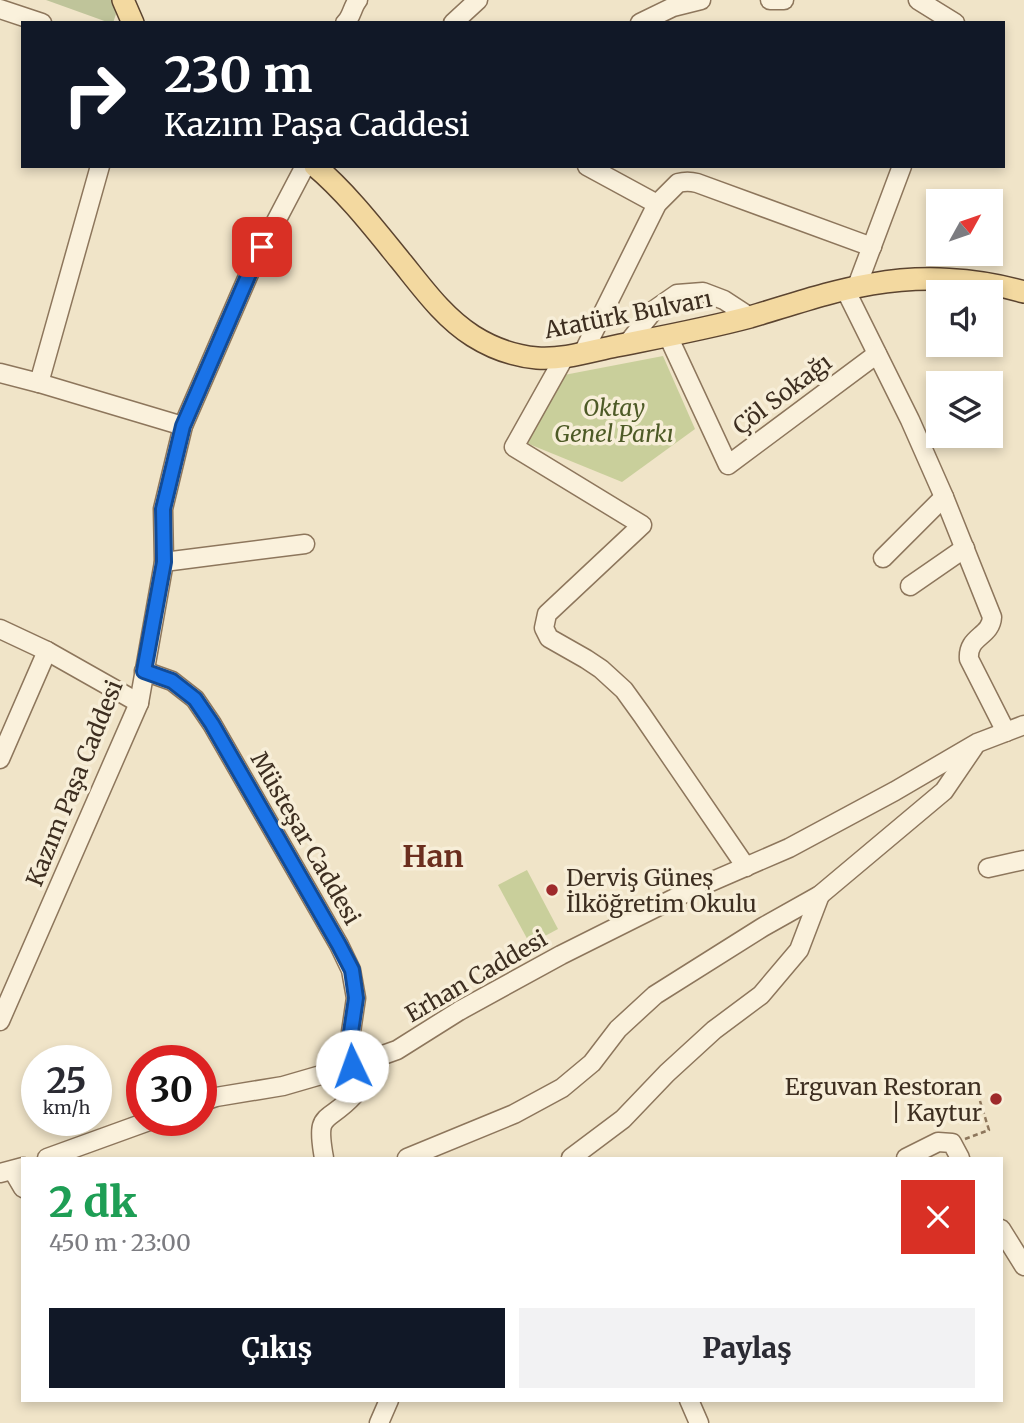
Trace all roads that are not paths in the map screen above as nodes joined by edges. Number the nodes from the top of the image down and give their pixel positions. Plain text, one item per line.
1 (123, 0) edge
2 (358, 0) edge
3 (478, 0) edge
4 (701, 0) edge
5 (770, 0) edge
6 (784, 0) edge
7 (918, 0) edge
8 (0, 9) edge
9 (36, 21) edge
10 (132, 21) edge
11 (347, 21) edge
12 (455, 21) edge
13 (644, 21) edge
14 (952, 21) edge
15 (99, 168) edge
16 (305, 168) edge
17 (317, 168) edge
18 (591, 168) edge
19 (901, 168) edge
20 (657, 204) junction
21 (872, 247) junction
22 (851, 288) junction
23 (1024, 292) edge
24 (750, 317) junction
25 (668, 336) junction
26 (627, 344) junction
27 (574, 354) junction
28 (877, 354) junction
29 (0, 373) edge
30 (39, 383) junction
31 (183, 426) junction
32 (944, 497) junction
33 (305, 544) dead end
34 (965, 548) junction
35 (883, 558) dead end
36 (164, 562) junction
37 (910, 586) dead end
38 (0, 629) edge
39 (47, 652) junction
40 (144, 671) junction
41 (139, 703) junction
42 (1024, 725) edge
43 (1006, 732) junction
44 (977, 743) junction
45 (0, 760) edge
46 (1024, 860) edge
47 (746, 867) junction
48 (988, 869) dead end
49 (820, 895) junction
50 (0, 1021) edge
51 (377, 1057) junction
52 (352, 1066) junction
53 (217, 1097) edge
54 (126, 1129) edge
55 (956, 1151) edge
56 (50, 1157) edge
57 (324, 1157) edge
58 (410, 1157) edge
59 (572, 1157) edge
60 (907, 1157) edge
61 (1003, 1232) edge
62 (1021, 1255) edge
63 (388, 1402) edge
64 (690, 1402) edge
65 (379, 1423) edge
66 (699, 1423) edge

1 - 10 main road
2 - 11 street
3 - 12 street
4 - 13 street
5 - 6 street
7 - 14 street
8 - 9 street
15 - 30 street
16 - 31 street, Kazım Paşa Caddesi
17 - 27 main road, Atatürk Bulvarı
18 - 20 street
19 - 21 street
20 - 21 street
20 - 27 street
21 - 22 street
22 - 23 main road, Atatürk Bulvarı
22 - 24 main road, Atatürk Bulvarı
22 - 28 street
24 - 25 main road, Atatürk Bulvarı
24 - 26 street
25 - 26 main road, Atatürk Bulvarı
25 - 28 street, Çöl Sokağı
26 - 27 main road, Atatürk Bulvarı
27 - 47 street
28 - 32 street
29 - 30 street
30 - 31 street
31 - 36 street, Kazım Paşa Caddesi
32 - 34 street
32 - 35 street
33 - 36 street
34 - 37 street
34 - 43 street
36 - 40 street, Kazım Paşa Caddesi
38 - 39 street
39 - 41 street
39 - 45 street
40 - 41 street, Kazım Paşa Caddesi
40 - 52 street, Müsteşar Caddesi
41 - 50 street, Kazım Paşa Caddesi
42 - 43 street, Erhan Caddesi
43 - 44 street, Erhan Caddesi
44 - 47 street, Erhan Caddesi
44 - 49 street
46 - 48 street
47 - 51 street, Erhan Caddesi
49 - 58 street
49 - 59 street
51 - 52 street, Erhan Caddesi
51 - 57 street
52 - 53 street, Erhan Caddesi
54 - 56 street
55 - 60 street
61 - 62 street
63 - 65 street
64 - 66 street

